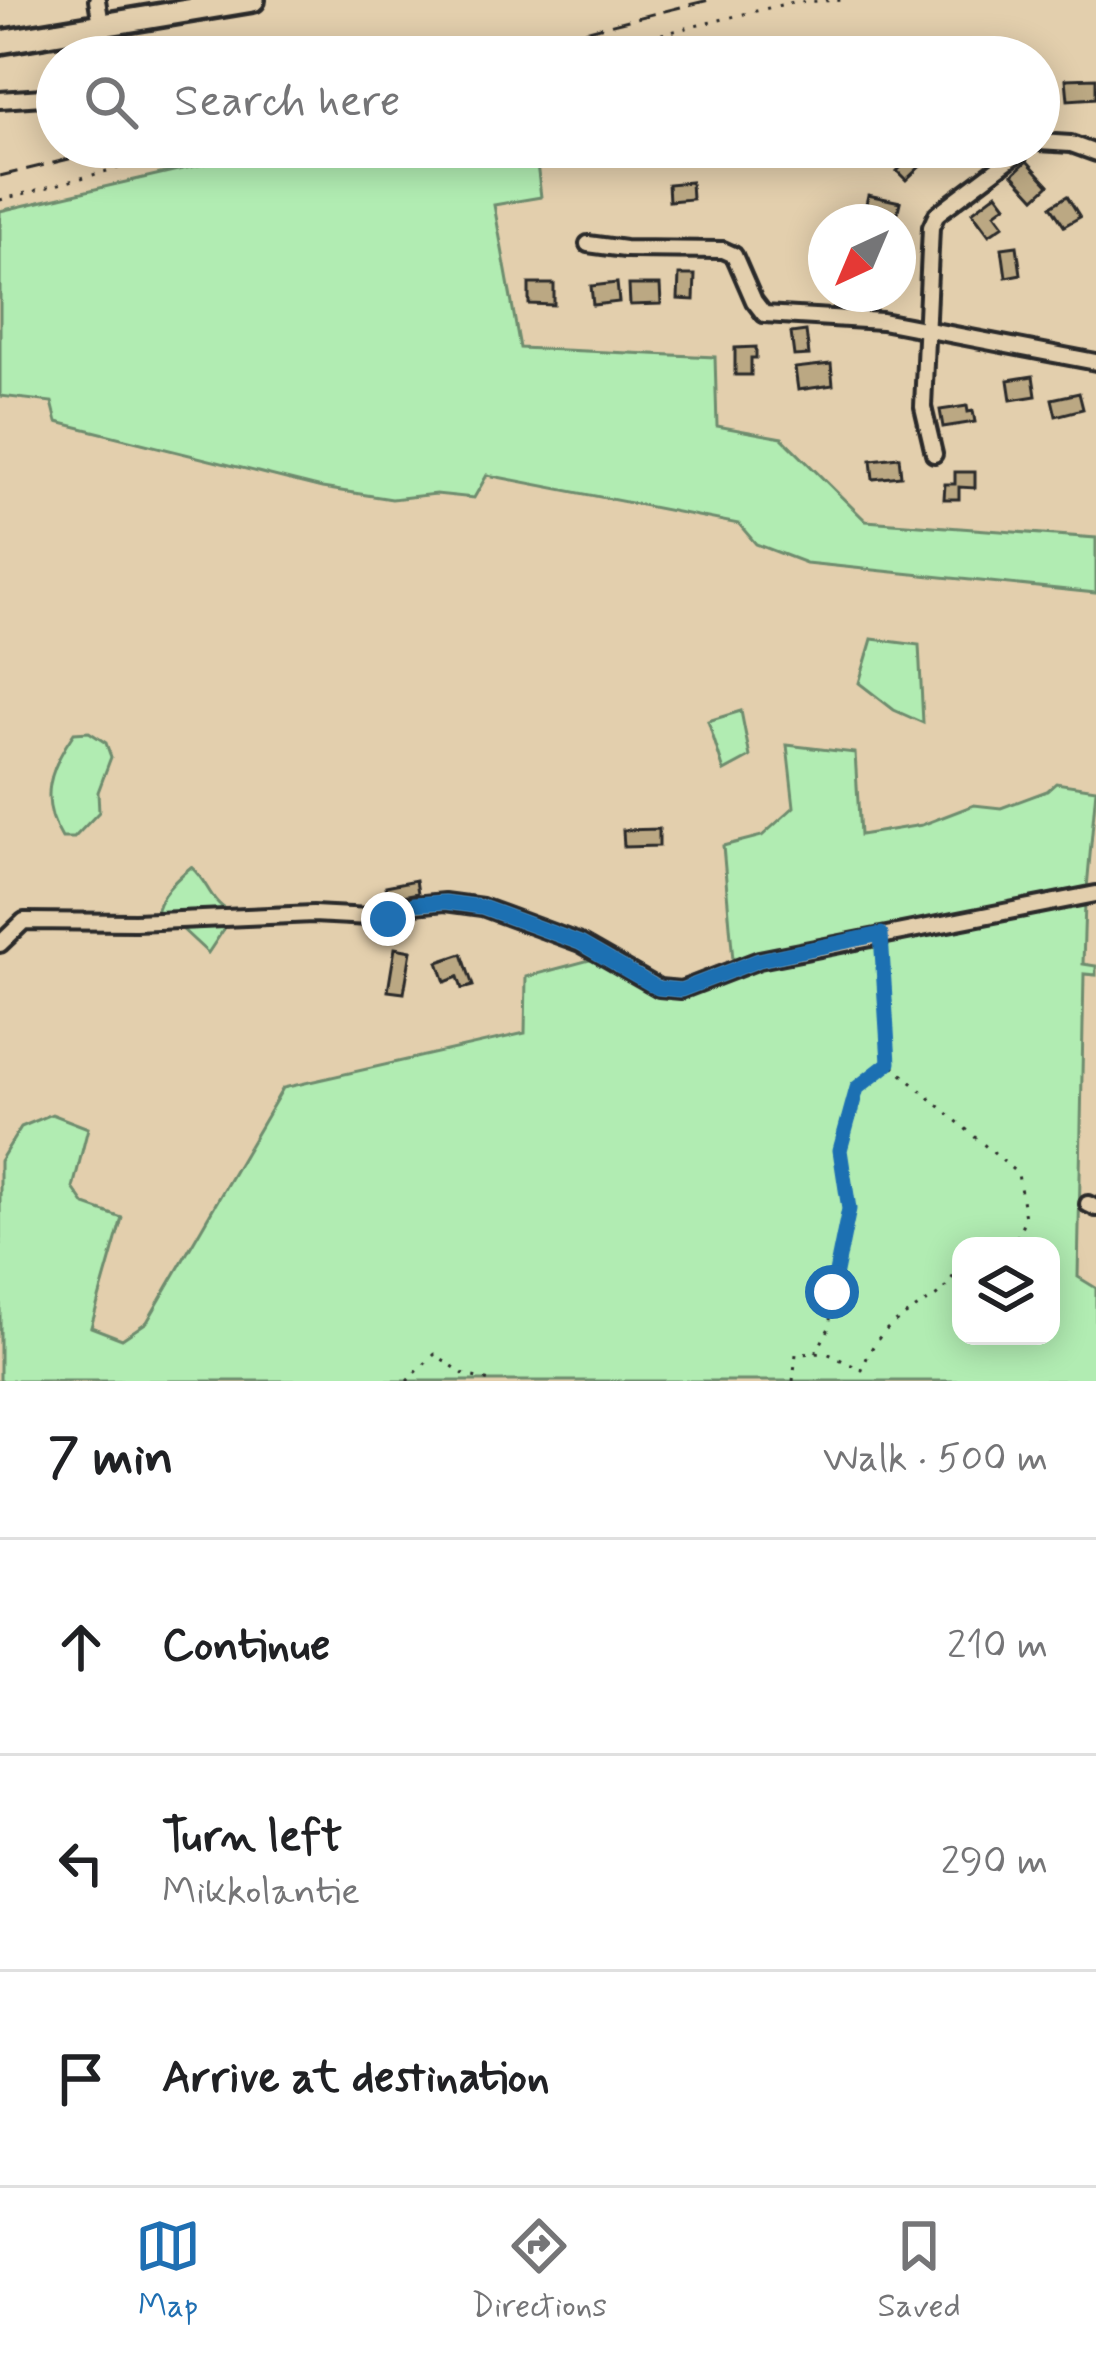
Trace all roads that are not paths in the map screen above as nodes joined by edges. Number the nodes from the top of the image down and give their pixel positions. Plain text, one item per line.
1 (97, 0) edge
2 (253, 0) edge
3 (100, 18) dead end
4 (36, 36) edge
5 (36, 36) edge
6 (0, 42) edge
7 (36, 97) edge
8 (0, 100) edge
9 (1060, 142) edge
10 (1096, 153) edge
11 (999, 168) edge
12 (588, 244) dead end
13 (926, 330) junction
14 (1096, 362) edge
15 (934, 454) dead end
16 (1096, 894) edge
17 (0, 944) edge

1 - 3 street
2 - 5 highway
4 - 6 highway
7 - 8 street
9 - 10 street
11 - 13 street
12 - 13 street
13 - 14 street
13 - 15 street
16 - 17 street

